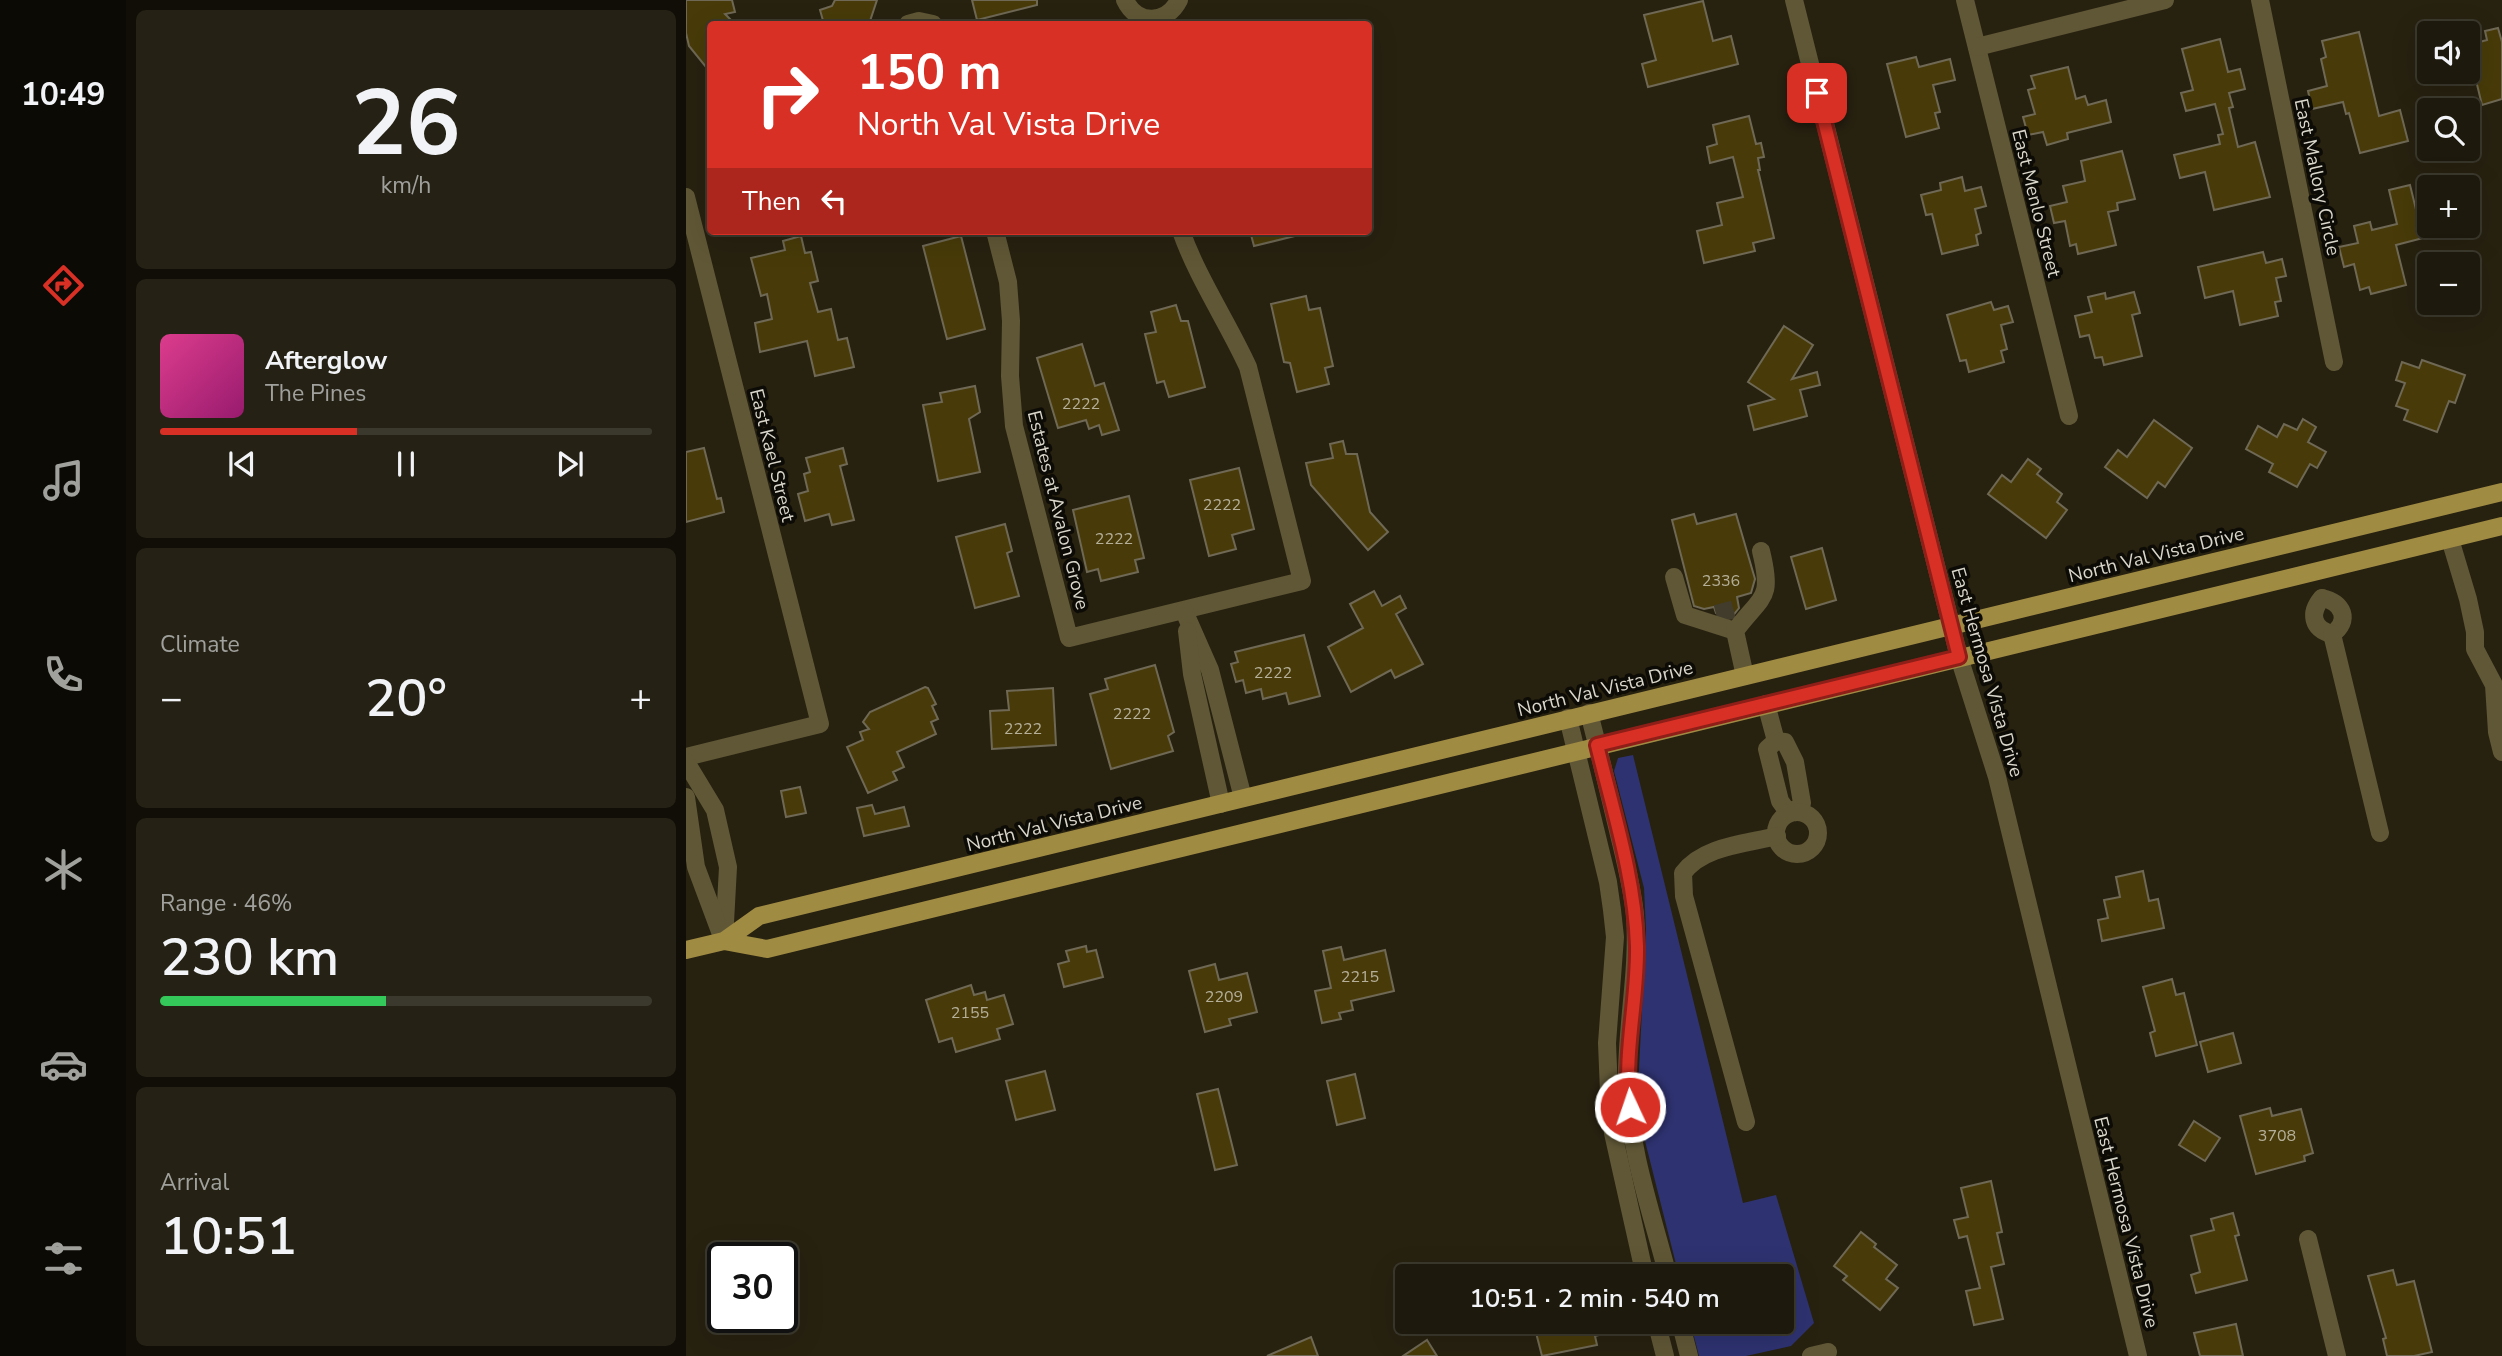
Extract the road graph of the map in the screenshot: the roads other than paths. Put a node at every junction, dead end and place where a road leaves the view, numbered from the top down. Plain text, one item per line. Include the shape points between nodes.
1 (1125, 0) edge
2 (1179, 0) edge
3 (1794, 0) edge
4 (1965, 0) edge
5 (2165, 0) edge
6 (2260, 0) edge
7 (1156, 21) edge
8 (1161, 21) edge
9 (1977, 47) junction
10 (686, 197) edge
11 (996, 235) edge
12 (1182, 235) edge
13 (2334, 362) dead end
14 (2068, 416) dead end
15 (2493, 494) edge
16 (2442, 506) junction
17 (2497, 527) edge
18 (2450, 539) junction
19 (1761, 551) dead end
20 (2315, 572) junction
21 (1674, 577) dead end
22 (1185, 611) junction
23 (1951, 626) junction
24 (1735, 631) junction
25 (1959, 657) junction
26 (1745, 676) junction
27 (1766, 704) junction
28 (1589, 713) junction
29 (1569, 718) junction
30 (1227, 735) junction
31 (1207, 741) junction
32 (1597, 745) junction
33 (1576, 750) junction
34 (2502, 752) edge
35 (686, 760) edge
36 (686, 797) edge
37 (1244, 798) junction
38 (1222, 804) junction
39 (1795, 812) junction
40 (2381, 833) dead end
41 (1777, 836) junction
42 (722, 841) junction
43 (692, 848) junction
44 (724, 941) junction
45 (686, 950) edge
46 (1746, 1122) dead end
47 (2308, 1239) dead end
48 (1642, 1264) edge
49 (1665, 1264) edge
50 (1659, 1334) edge
51 (1683, 1334) edge
52 (1664, 1356) edge
53 (1689, 1356) edge
54 (2138, 1356) edge
55 (2337, 1356) edge

1 - 7 street via 1134,13
2 - 8 street
3 - 23 street, East Hermosa Vista Drive
4 - 9 street, East Menlo Street
5 - 9 street
6 - 13 street, East Mallory Circle
9 - 14 street, East Menlo Street
10 - 35 street, East Kael Street via 820,724
11 - 22 street, Estates at Avalon Grove via 1009,295 1014,426 1069,638
12 - 22 street, Estates at Avalon Grove via 1192,264 1248,367 1302,581
15 - 16 main road, North Val Vista Drive
15 - 17 main road
16 - 18 main road
16 - 23 main road, North Val Vista Drive
17 - 18 main road, North Val Vista Drive
18 - 20 main road, North Val Vista Drive
18 - 34 street via 2468,599 2475,649 2494,685
19 - 24 street via 1768,578 1764,596 1744,610
20 - 25 main road, North Val Vista Drive
20 - 40 street via 2322,598 2333,600 2343,619 2332,634
21 - 24 street via 1685,615 1711,617
22 - 30 street via 1210,670
22 - 31 street via 1192,674
23 - 25 street, East Hermosa Vista Drive
23 - 26 main road, North Val Vista Drive
24 - 26 street
25 - 27 main road, North Val Vista Drive
25 - 54 street, East Hermosa Vista Drive via 1997,777
26 - 28 main road, North Val Vista Drive
27 - 32 main road, North Val Vista Drive
27 - 39 street via 1776,741 1767,749 1780,801
28 - 29 main road, North Val Vista Drive
28 - 32 street
29 - 33 street
29 - 37 main road, North Val Vista Drive
30 - 31 street
30 - 37 street
31 - 38 street
32 - 33 main road, North Val Vista Drive
32 - 49 street via 1634,911 1637,948 1627,1086 1632,1128
33 - 44 main road, North Val Vista Drive via 767,949
33 - 48 street via 1612,910 1609,1092 1613,1133
35 - 42 street via 716,810
36 - 43 street
37 - 38 main road, North Val Vista Drive
38 - 44 main road, North Val Vista Drive via 759,916
39 - 41 street via 1780,821
39 - 41 street via 1815,823 1815,844 1805,852 1792,853 1781,846
41 - 46 street via 1711,852 1692,861 1683,873 1684,896
42 - 43 street
42 - 44 street via 728,867
43 - 44 street
44 - 45 main road, North Val Vista Drive
47 - 55 street
50 - 52 street
51 - 53 street

